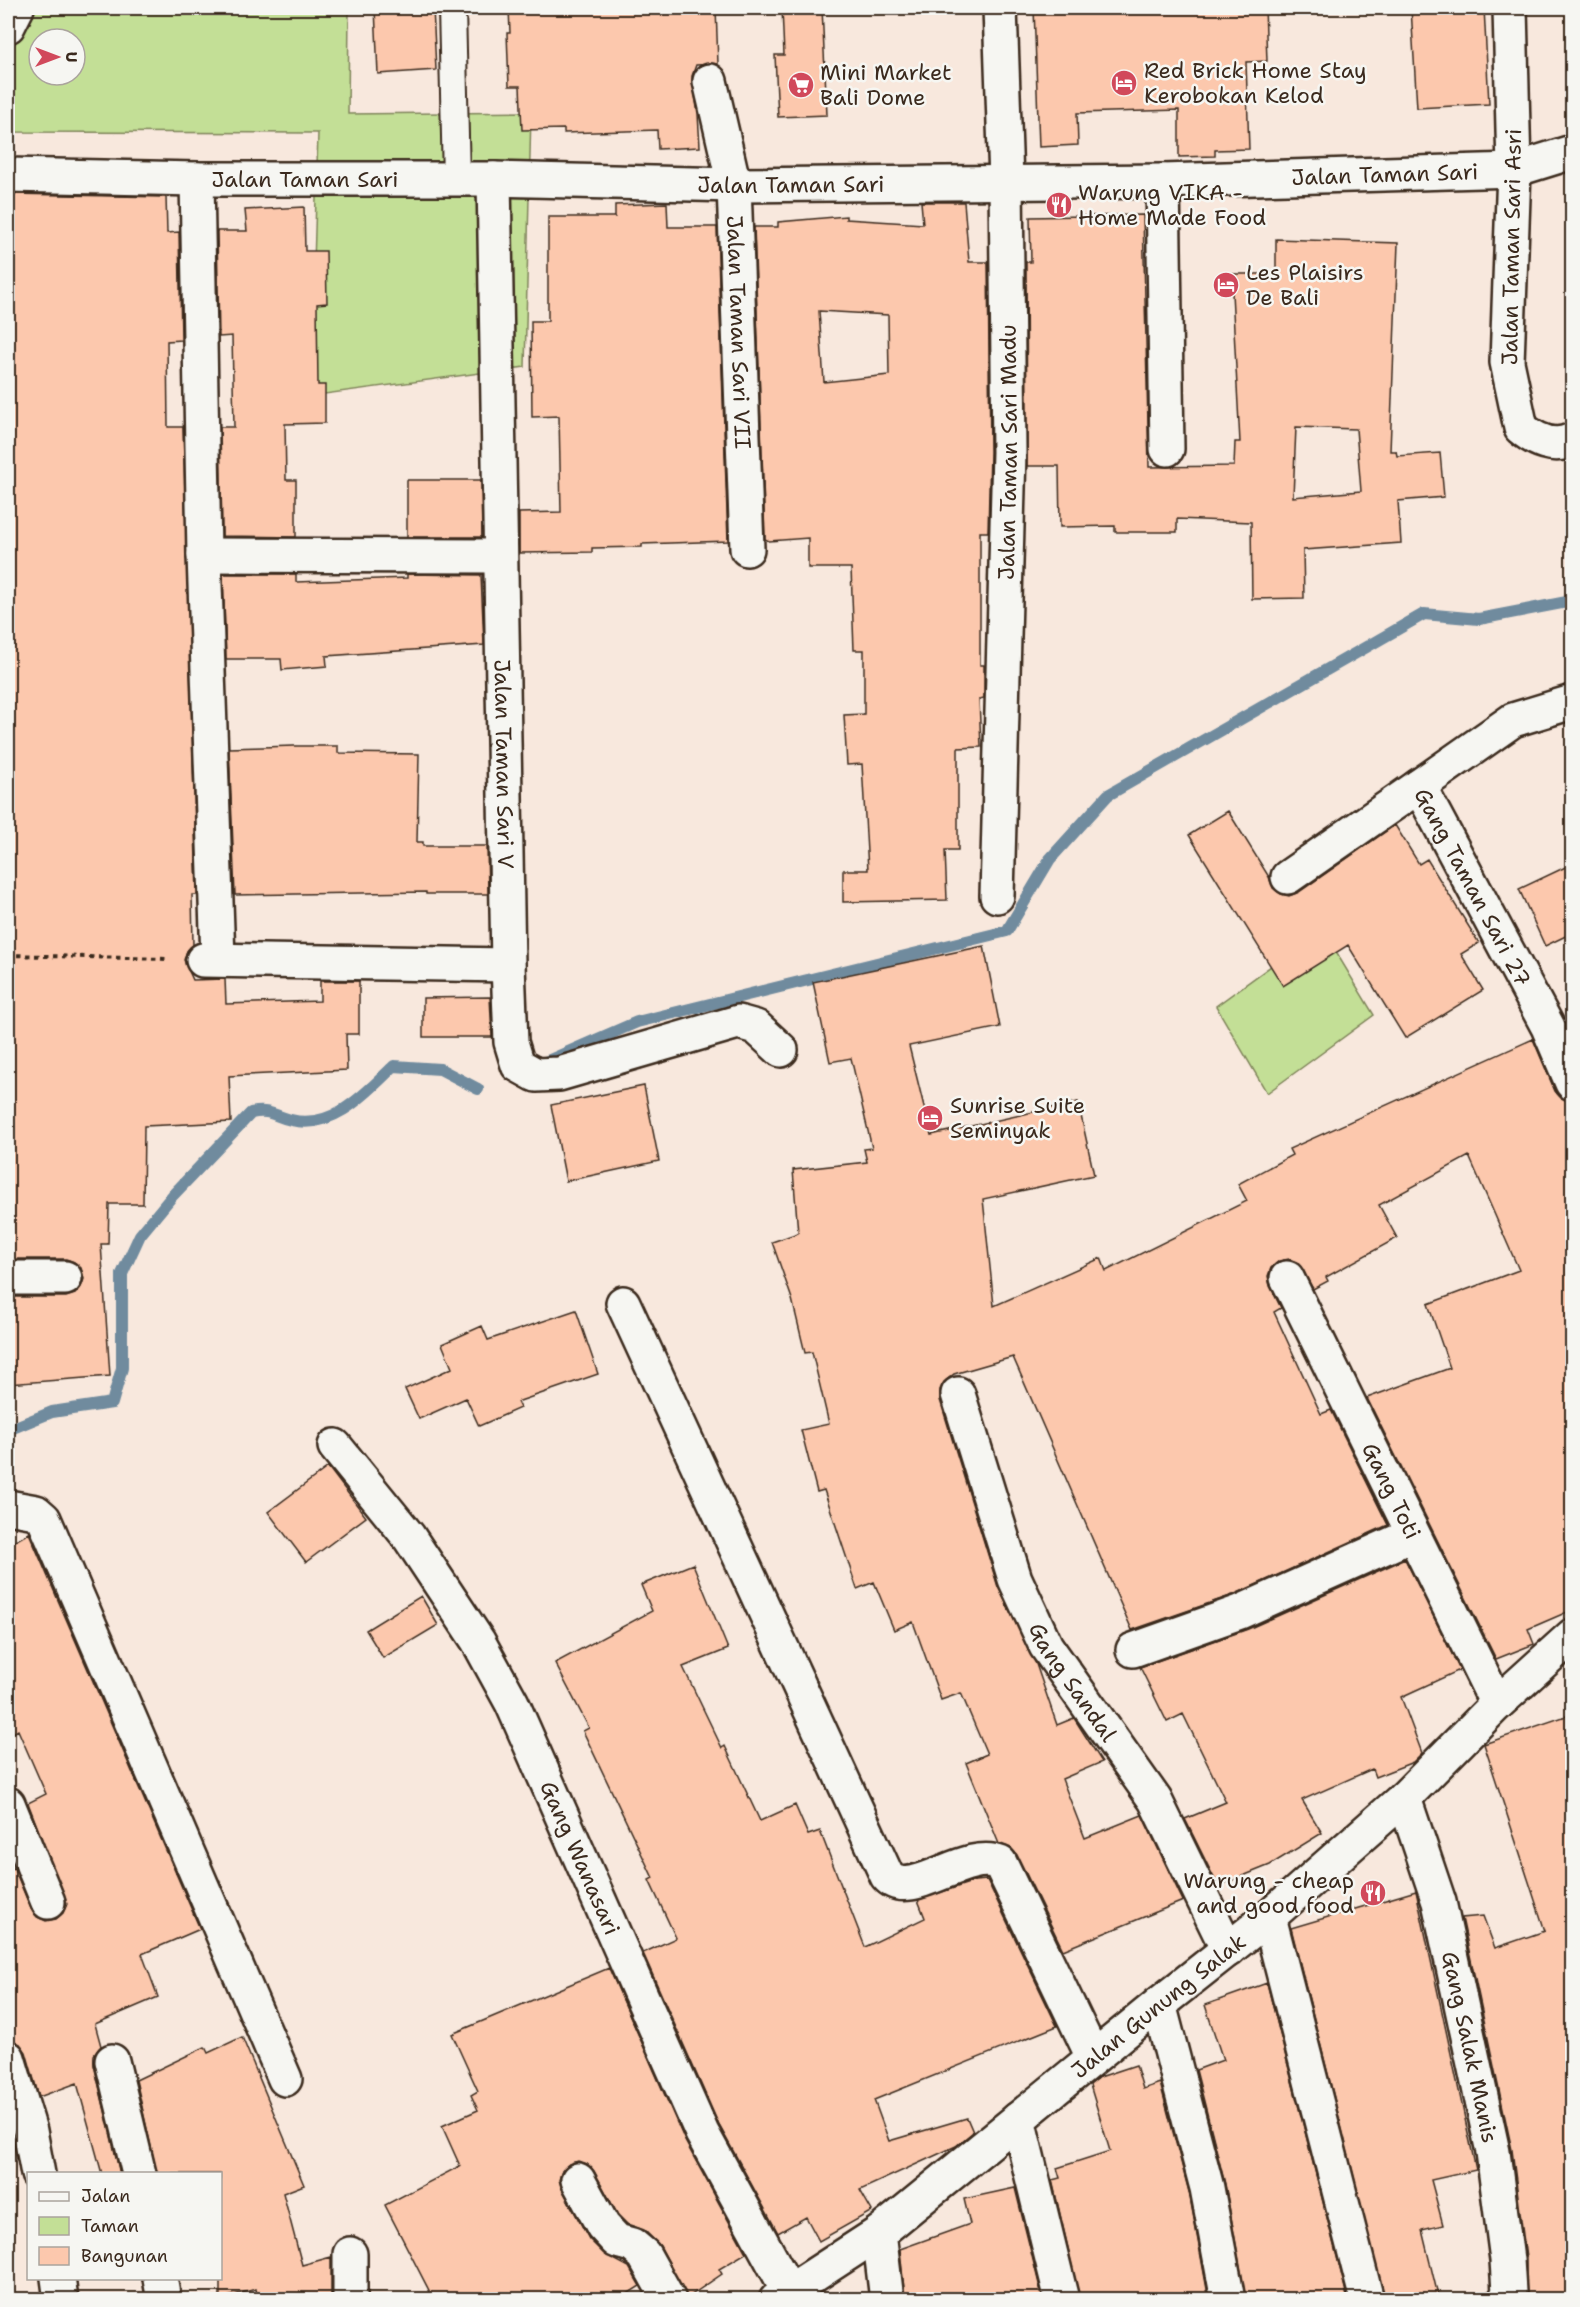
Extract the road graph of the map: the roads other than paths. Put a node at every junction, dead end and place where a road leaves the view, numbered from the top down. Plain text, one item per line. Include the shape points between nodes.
1 (17, 8) edge
2 (453, 8) edge
3 (1000, 8) edge
4 (1510, 8) edge
5 (8, 26) edge
6 (710, 81) dead end
7 (1572, 152) edge
8 (1514, 170) junction
9 (8, 175) edge
10 (197, 179) junction
11 (456, 179) junction
12 (494, 179) junction
13 (1006, 181) junction
14 (1163, 181) junction
15 (734, 185) junction
16 (1572, 440) edge
17 (1167, 449) dead end
18 (747, 549) dead end
19 (204, 555) junction
20 (500, 556) junction
21 (1572, 702) edge
22 (1419, 786) junction
23 (1288, 877) dead end
24 (998, 896) dead end
25 (508, 965) junction
26 (781, 1050) dead end
27 (1572, 1083) edge
28 (8, 1278) edge
29 (65, 1278) dead end
30 (1287, 1278) dead end
31 (623, 1304) dead end
32 (958, 1394) dead end
33 (335, 1446) dead end
34 (8, 1507) edge
35 (1412, 1535) junction
36 (1572, 1636) edge
37 (1133, 1650) dead end
38 (1497, 1704) junction
39 (1404, 1798) junction
40 (8, 1804) edge
41 (48, 1902) dead end
42 (1269, 1917) junction
43 (1228, 1950) junction
44 (1159, 2004) junction
45 (1093, 2057) junction
46 (8, 2058) edge
47 (112, 2061) dead end
48 (285, 2079) dead end
49 (1018, 2119) junction
50 (38, 2172) edge
51 (139, 2172) edge
52 (578, 2180) dead end
53 (879, 2234) junction
54 (350, 2254) dead end
55 (58, 2280) edge
56 (160, 2280) edge
57 (782, 2295) edge
58 (62, 2300) edge
59 (164, 2300) edge
60 (350, 2300) edge
61 (669, 2300) edge
62 (887, 2300) edge
63 (1062, 2300) edge
64 (1228, 2300) edge
65 (1367, 2300) edge
66 (1506, 2300) edge

1 - 5 street
2 - 11 lane
3 - 13 street, Jalan Taman Sari Madu
4 - 8 street, Jalan Taman Sari Asri
6 - 15 street, Jalan Taman Sari VII
7 - 8 street, Jalan Taman Sari
8 - 14 street, Jalan Taman Sari
8 - 16 street, Jalan Taman Sari Asri via 1507,362 1513,399 1521,428 1531,437 1550,443
9 - 10 street, Jalan Taman Sari
10 - 11 street, Jalan Taman Sari
10 - 19 street
11 - 12 street, Jalan Taman Sari
12 - 15 street, Jalan Taman Sari
12 - 20 street, Jalan Taman Sari V
13 - 14 street, Jalan Taman Sari
13 - 15 street, Jalan Taman Sari
13 - 24 street, Jalan Taman Sari Madu via 1009,452
14 - 17 street
15 - 18 street, Jalan Taman Sari VII
19 - 20 street
19 - 25 street via 210,959
20 - 25 street, Jalan Taman Sari V
21 - 22 street, Gang Taman Sari 27 via 1513,720
22 - 23 street
22 - 27 street, Gang Taman Sari 27 via 1548,1027
25 - 26 street, Jalan Taman Sari V via 511,1042 518,1065 536,1075 559,1074 738,1022 756,1027
28 - 29 street
30 - 35 street, Gang Toti
31 - 45 street via 887,1876 896,1883 909,1884 975,1859 1000,1863
32 - 43 street, Gang Sandal via 1015,1579 1046,1646 1155,1800
33 - 57 street, Gang Wanasari via 409,1537 478,1641 512,1703 702,2133
34 - 48 street via 36,1512 44,1519
35 - 37 street via 1240,1612
35 - 38 street, Gang Toti
36 - 38 street, Jalan Gunung Salak
38 - 39 street, Jalan Gunung Salak
39 - 42 street, Jalan Gunung Salak
39 - 66 street, Gang Salak Manis via 1439,1902 1493,2152 1507,2260
40 - 41 street
42 - 43 street, Jalan Gunung Salak
42 - 65 street
43 - 44 street, Jalan Gunung Salak
44 - 45 street, Jalan Gunung Salak
44 - 64 street via 1207,2188
45 - 49 street, Jalan Gunung Salak
46 - 50 street
47 - 51 street
49 - 53 street, Jalan Gunung Salak
49 - 63 street
52 - 61 street via 603,2226 617,2241 632,2245 644,2255
53 - 57 street, Jalan Gunung Salak
53 - 62 street
54 - 60 street
55 - 58 street
56 - 59 street

